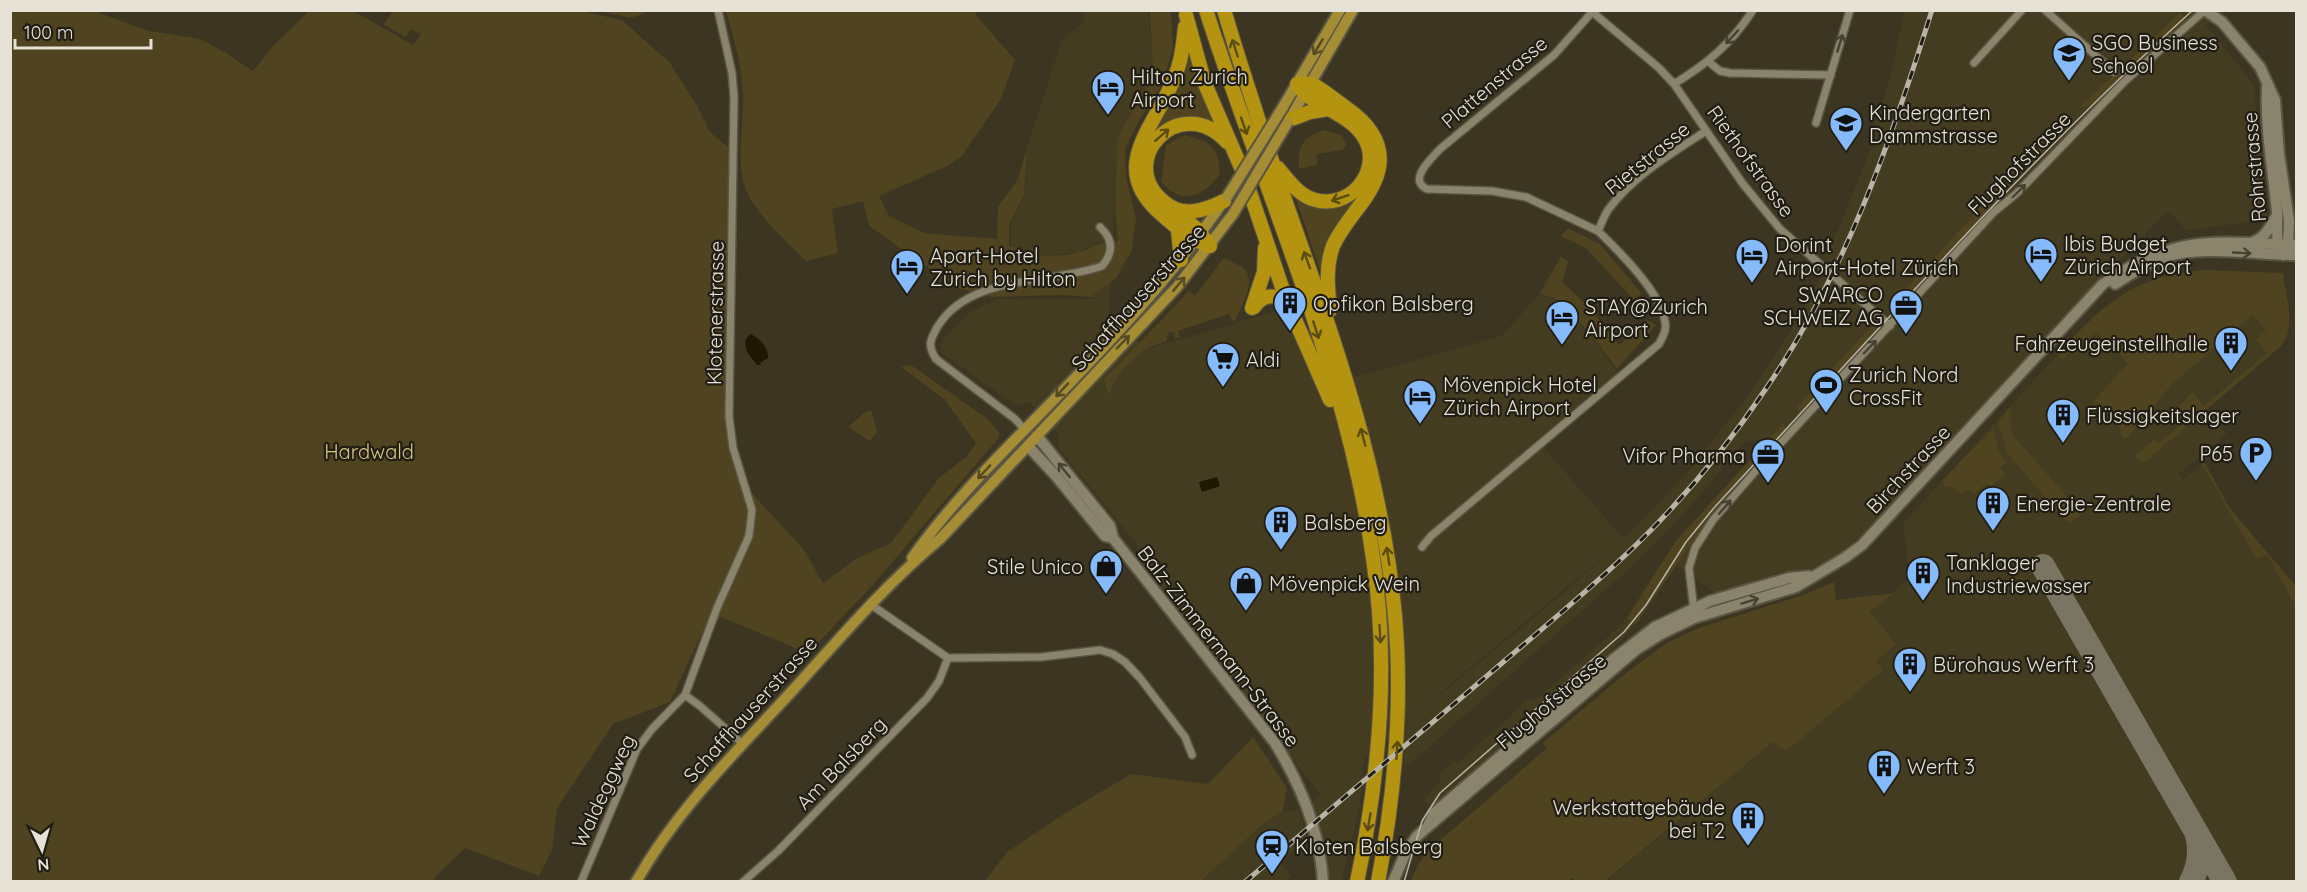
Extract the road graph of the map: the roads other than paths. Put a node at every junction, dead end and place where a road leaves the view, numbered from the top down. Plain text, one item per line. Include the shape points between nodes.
1 (718, 10) edge
2 (1206, 10) edge
3 (1224, 10) edge
4 (1340, 10) edge
5 (1353, 10) edge
6 (1753, 10) edge
7 (1850, 10) edge
8 (2022, 10) edge
9 (2045, 10) edge
10 (2205, 10) edge
11 (1592, 11) edge
12 (1186, 13) edge
13 (1709, 62) junction
14 (1974, 63) dead end
15 (2114, 72) dead end
16 (1831, 75) junction
17 (1674, 84) junction
18 (2267, 86) junction
19 (1304, 88) junction
20 (1328, 109) junction
21 (1286, 116) junction
22 (1816, 123) dead end
23 (1706, 131) junction
24 (1232, 149) junction
25 (1273, 164) junction
26 (1225, 199) junction
27 (1172, 209) junction
28 (2277, 214) junction
29 (2289, 221) junction
30 (1100, 227) dead end
31 (1179, 230) junction
32 (1264, 231) junction
33 (1598, 231) junction
34 (2296, 231) edge
35 (1199, 237) junction
36 (2253, 242) junction
37 (2288, 245) edge
38 (1210, 246) junction
39 (2283, 255) junction
40 (2296, 255) edge
41 (1181, 260) junction
42 (2094, 296) junction
43 (1286, 299) junction
44 (1890, 326) junction
45 (1333, 335) junction
46 (1024, 429) junction
47 (1037, 436) junction
48 (1028, 446) junction
49 (1353, 452) junction
50 (1113, 538) junction
51 (1422, 547) dead end
52 (902, 571) junction
53 (870, 604) junction
54 (1694, 613) junction
55 (948, 658) junction
56 (685, 695) junction
57 (743, 744) junction
58 (1192, 755) dead end
59 (581, 882) edge
60 (636, 882) edge
61 (743, 882) edge
62 (1323, 882) edge
63 (1357, 882) edge
64 (1378, 882) edge
65 (1393, 882) edge

1 - 56 street, Klotenerstrasse via 734,97 730,430 752,518 749,536
2 -> 49 highway via 1310,313
25 -> 3 highway
4 -> 19 main road, Schaffhauserstrasse
5 - 19 main road, Schaffhauserstrasse
6 -> 13 street
16 -> 7 street
8 - 14 street
9 - 15 street
10 - 18 main road, Rohrstrasse via 2222,22 2260,67
44 -> 10 street, Flughofstrasse via 1994,212 2076,134 2102,103
11 - 17 street, Riethofstrasse
11 - 33 street, Plattenstrasse via 1554,55 1440,149 1424,166 1420,179 1427,189 1492,191 1526,197
12 - 24 highway via 1205,84
12 - 31 highway via 1178,68 1143,136 1136,168 1148,202
13 - 16 street via 1720,71
13 - 17 street
16 - 22 street
17 - 23 street, Riethofstrasse
18 - 28 main road, Rohrstrasse
18 - 29 main road, Rohrstrasse via 2276,100 2278,154
19 - 20 highway
19 - 21 main road, Schaffhauserstrasse
19 - 45 highway via 1366,124 1380,155 1373,186 1338,236 1330,255 1328,284
20 - 21 highway
20 -> 25 highway via 1355,127 1367,145 1370,161 1361,184 1340,199 1315,200 1302,194
21 - 26 main road, Schaffhauserstrasse, bridge
21 - 38 main road, Schaffhauserstrasse, bridge via 1233,214
23 - 33 street, Rietstrasse via 1627,190 1607,211
23 - 44 street, Riethofstrasse via 1780,229
27 -> 24 highway via 1154,193 1147,177 1148,155 1158,138 1174,127 1193,124 1212,130
24 - 32 highway
45 -> 25 highway
26 - 27 highway via 1194,212
26 - 35 main road, Schaffhauserstrasse
27 - 35 highway
28 - 36 main road via 2266,234
28 - 37 main road, Rohrstrasse
29 - 34 main road
29 - 37 main road, Rohrstrasse
30 - 46 street via 1108,234 1112,247 1102,266 990,289 956,307 930,340 936,359
31 - 35 highway
31 - 41 highway
32 - 43 highway
32 - 43 highway via 1264,272 1252,308 1265,297
33 - 51 street via 1623,254 1663,313 1665,332 1659,344
35 - 38 highway
35 - 41 main road, Schaffhauserstrasse
36 - 37 main road, Birchstrasse
36 - 42 main road, Birchstrasse via 2196,243 2151,255 2118,273
37 - 39 main road
47 -> 38 main road, Schaffhauserstrasse via 1177,287
39 - 40 main road, Birchstrasse
42 -> 39 main road, Birchstrasse via 2163,258 2183,253
41 -> 46 main road, Schaffhauserstrasse
42 - 54 main road, Birchstrasse via 1862,545 1813,575 1789,578
43 - 49 highway
54 -> 44 street, Flughofstrasse via 1689,568 1700,539 1767,458
64 -> 45 highway via 1396,761 1399,692 1395,616 1377,494
46 - 47 main road
46 - 48 main road
46 -> 52 main road, Schaffhauserstrasse via 939,520
47 - 48 main road, Schaffhauserstrasse
50 -> 47 main road, Balz-Zimmermann-Strasse via 1110,526
48 - 50 main road, Balz-Zimmermann-Strasse via 1105,536
48 - 52 main road, Schaffhauserstrasse via 940,539
49 -> 63 highway via 1373,561 1381,661 1375,785
50 - 62 main road, Balz-Zimmermann-Strasse via 1280,751 1308,808
52 - 53 main road, Schaffhauserstrasse
53 - 55 street
53 - 57 main road, Schaffhauserstrasse
54 - 65 main road, Flughofstrasse via 1628,656 1417,836
55 - 58 street via 1041,657 1100,650 1113,654 1140,678 1185,736
55 - 61 street, Am Balsberg via 927,698
56 - 57 street
56 - 59 street, Waldeggweg via 637,749
57 - 60 main road, Schaffhauserstrasse via 670,828

